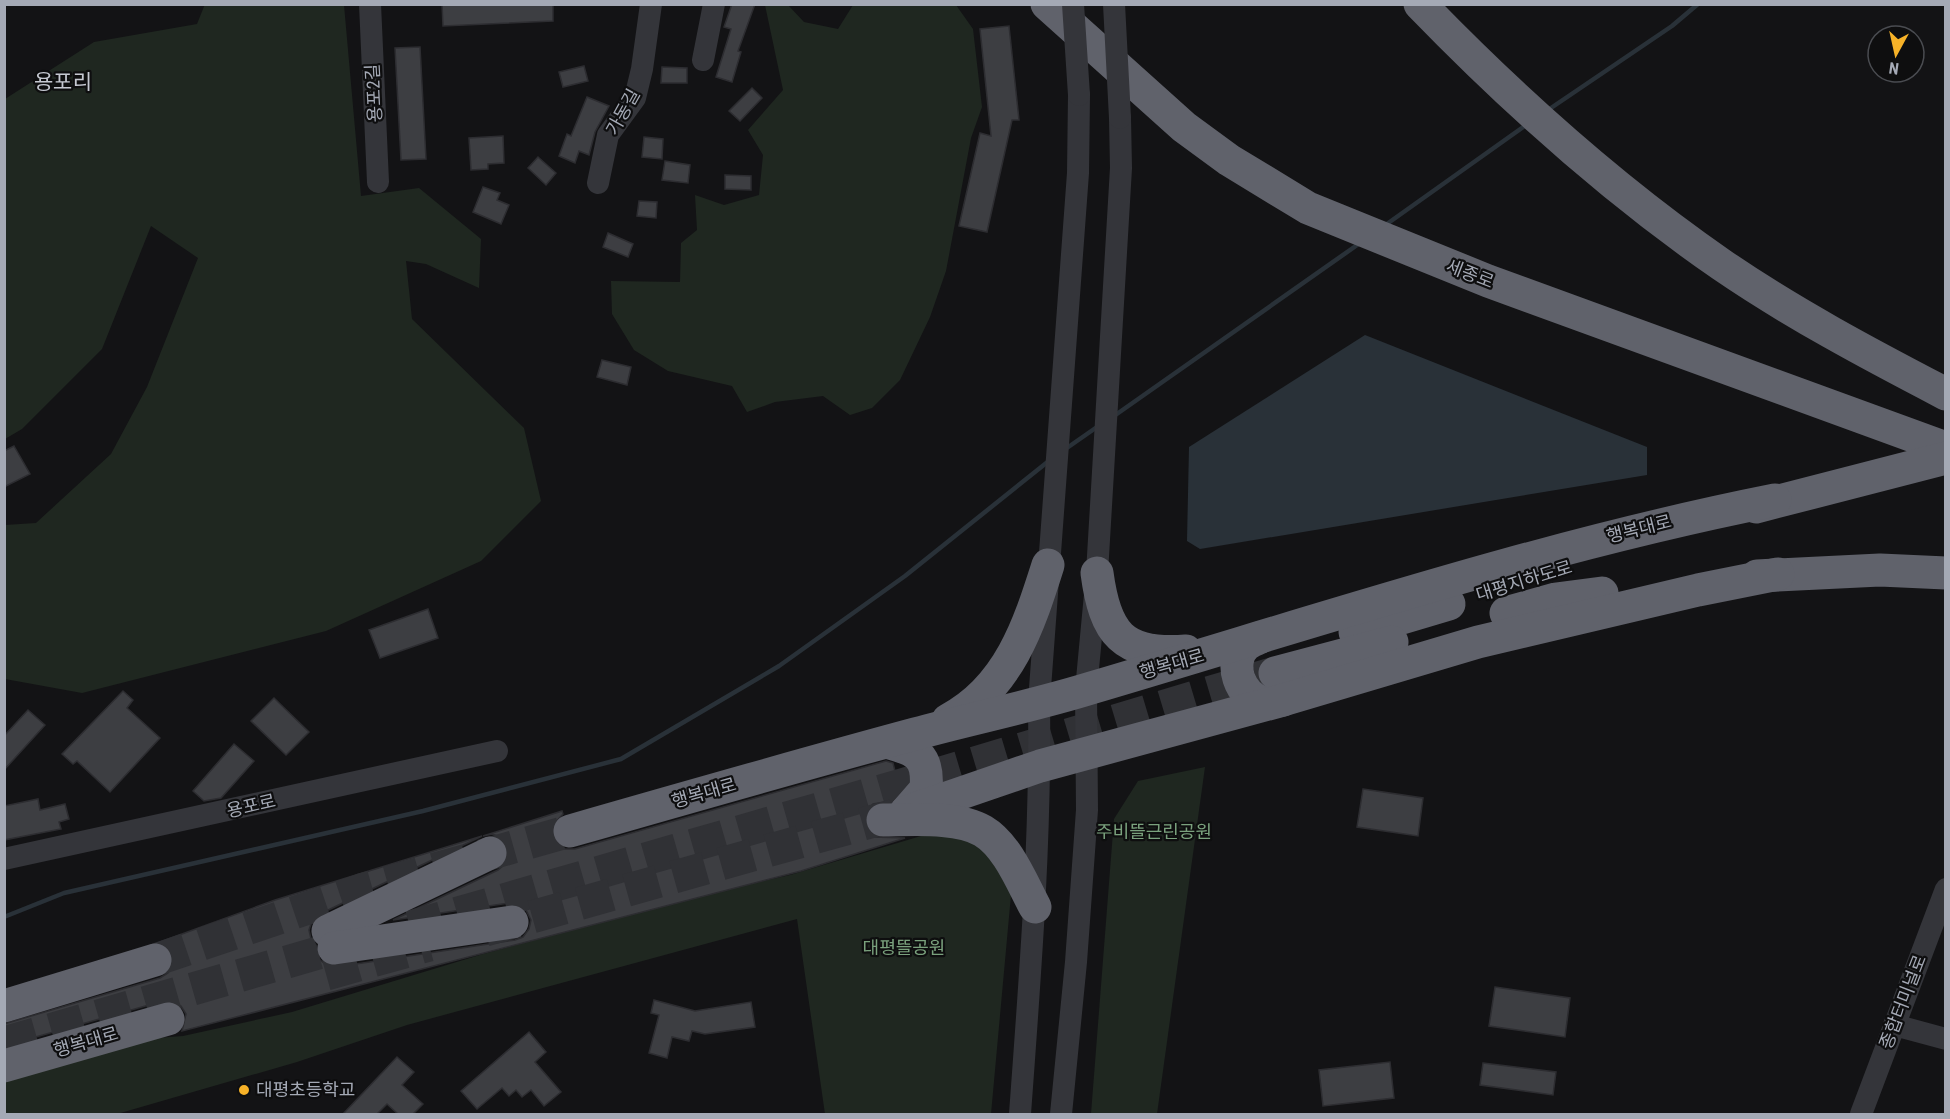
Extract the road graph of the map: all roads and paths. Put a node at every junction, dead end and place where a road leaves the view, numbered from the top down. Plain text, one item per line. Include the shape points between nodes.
1 (370, 4) edge
2 (651, 4) edge
3 (714, 4) edge
4 (1047, 4) edge
5 (1073, 4) edge
6 (1114, 4) edge
7 (1420, 4) edge
8 (1426, 4) edge
9 (1448, 33) junction
10 (703, 60) dead end
11 (378, 182) dead end
12 (598, 183) dead end
13 (1946, 394) edge
14 (1946, 448) edge
15 (1946, 458) edge
16 (1048, 564) junction
17 (1880, 570) junction
18 (1097, 573) junction
19 (1946, 573) edge
20 (1946, 586) edge
21 (1264, 663) junction
22 (1086, 690) junction
23 (1039, 702) junction
24 (926, 731) junction
25 (887, 742) junction
26 (497, 751) dead end
27 (1088, 753) junction
28 (1040, 766) junction
29 (894, 816) junction
30 (570, 831) tunnel mouth
31 (490, 853) dead end
32 (4, 859) edge
33 (1946, 890) edge
34 (1035, 907) junction
35 (512, 922) tunnel mouth
36 (154, 960) tunnel mouth
37 (6, 1004) edge
38 (168, 1019) dead end
39 (1894, 1025) junction
40 (1946, 1039) edge
41 (4, 1066) edge
42 (1063, 1112) edge
43 (1020, 1114) edge
44 (1861, 1114) edge

1 - 11 street, 용포2길
2 - 12 street, 가동길 via 635,98 608,135
3 - 10 street
4 - 14 highway, 세종로 via 1184,127 1229,160 1308,208 1422,255
5 - 16 street, bridge via 1079,95 1078,173
6 - 18 street, bridge via 1121,168
7 - 9 highway
8 - 9 highway
9 - 13 highway via 1488,75 1636,203 1722,265 1810,320
15 - 21 highway, 대평지하도로 via 1775,500
16 - 23 street
16 - 24 highway via 1031,618 1008,667 957,715
17 - 19 highway
17 - 20 highway
17 - 21 highway, 행복대로 via 1778,574 1478,642
18 - 21 highway via 1101,604 1120,638 1142,648
18 - 22 street
21 - 22 highway, 행복대로
21 - 27 highway, 행복대로
22 - 23 highway, 행복대로
22 - 27 street
23 - 24 highway, 행복대로
23 - 28 street
24 - 25 highway, 행복대로
25 - 29 highway via 913,750 925,765 926,789
25 - 30 highway, 행복대로
26 - 32 street, 용포로
27 - 28 highway, 행복대로
27 - 42 street
28 - 29 highway, 행복대로
28 - 34 street
29 - 34 highway via 972,826 985,832 1013,865
31 - 35 highway via 331,940
33 - 39 street, 종합터미널로
34 - 43 street
36 - 37 highway
38 - 41 highway, 행복대로
39 - 40 street
39 - 44 street, 종합터미널로

